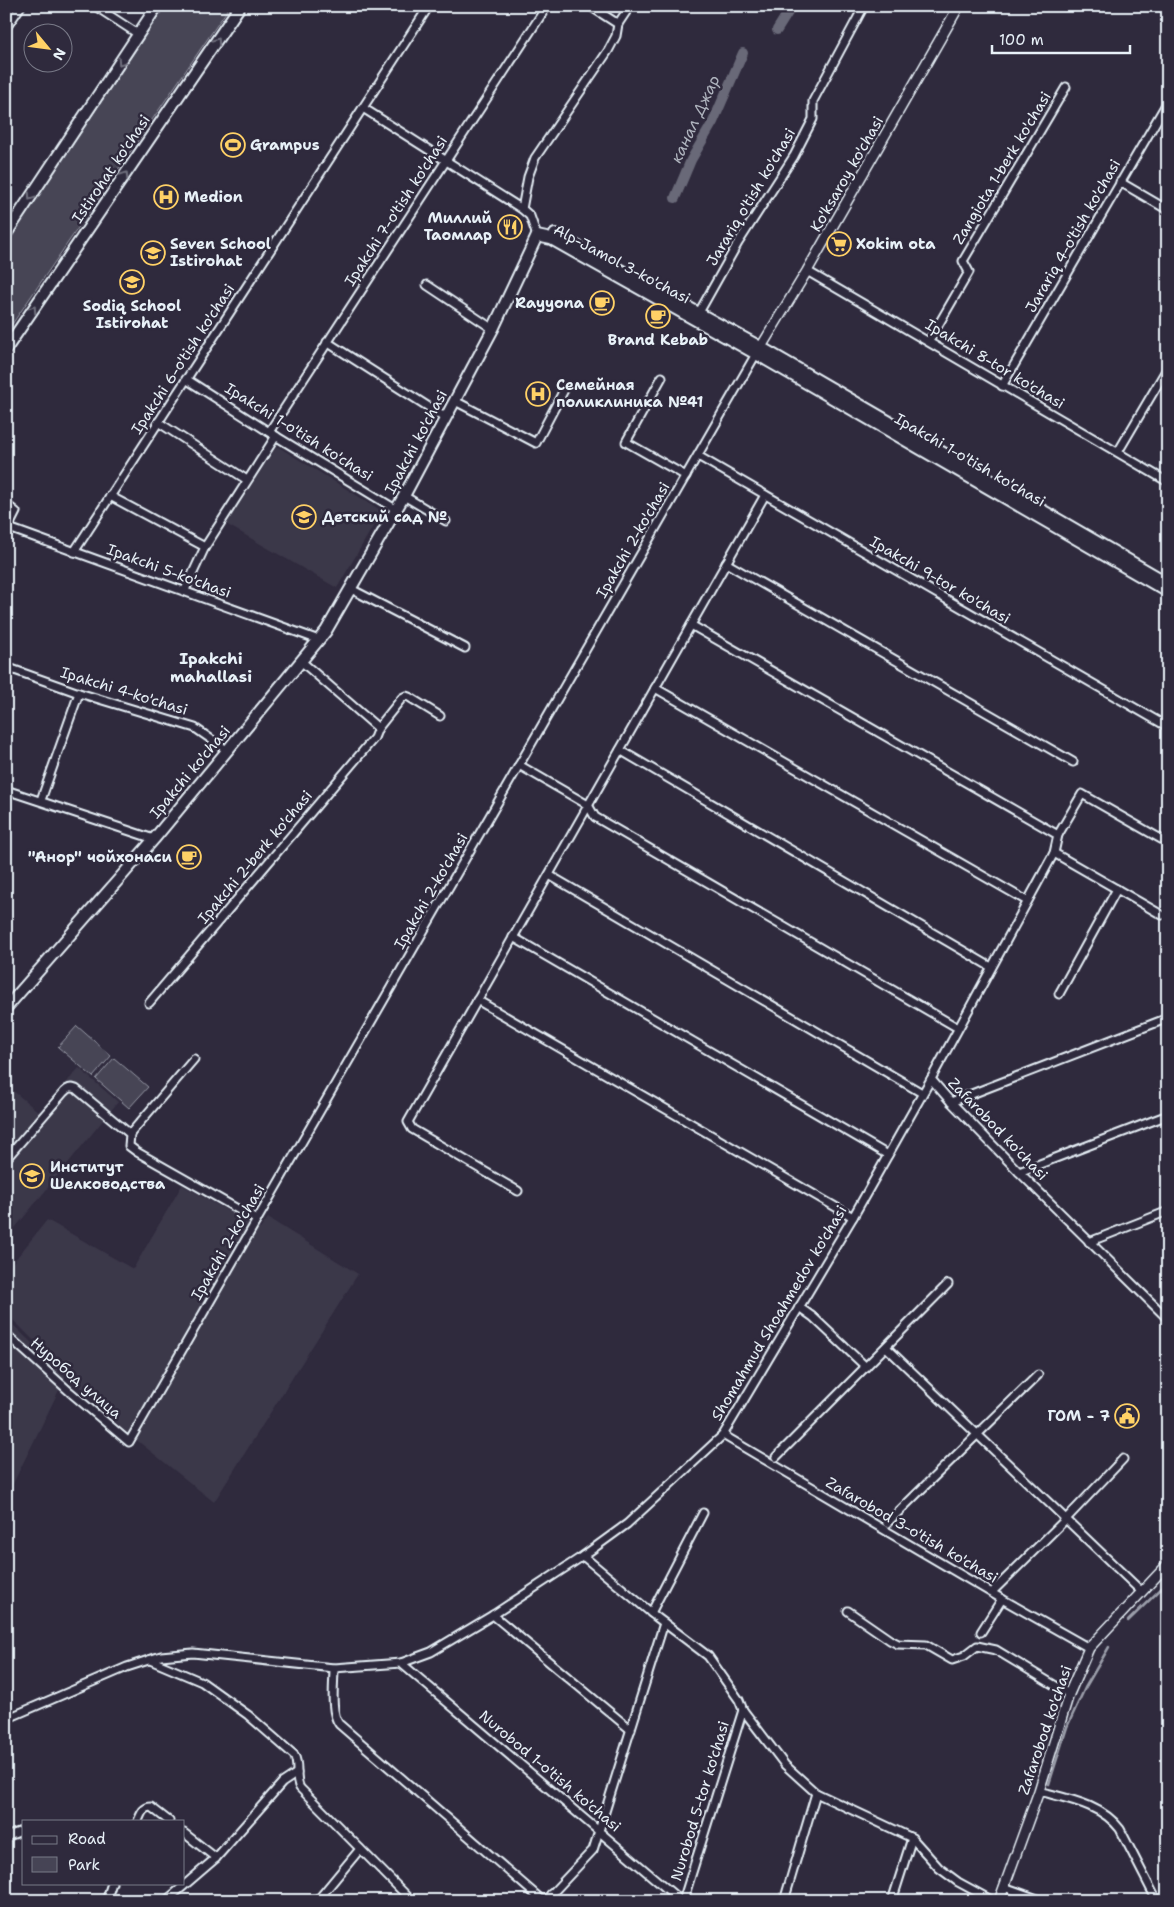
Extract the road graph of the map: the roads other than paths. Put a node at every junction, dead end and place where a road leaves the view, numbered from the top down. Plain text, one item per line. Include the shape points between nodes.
1 (22, 6) edge
2 (95, 6) edge
3 (157, 6) edge
4 (240, 6) edge
5 (429, 6) edge
6 (547, 6) edge
7 (590, 6) edge
8 (630, 6) edge
9 (864, 6) edge
10 (959, 6) edge
11 (618, 24) junction
12 (6, 28) edge
13 (138, 34) junction
14 (1066, 87) dead end
15 (1167, 105) edge
16 (363, 108) junction
17 (446, 160) junction
18 (1120, 182) junction
19 (522, 209) junction
20 (1168, 210) edge
21 (6, 234) edge
22 (538, 236) junction
23 (807, 272) junction
24 (427, 285) dead end
25 (697, 317) junction
26 (493, 329) junction
27 (929, 341) junction
28 (327, 342) junction
29 (6, 349) edge
30 (758, 351) junction
31 (1168, 367) edge
32 (662, 377) dead end
33 (186, 379) junction
34 (1002, 386) junction
35 (566, 388) dead end
36 (455, 401) junction
37 (446, 418) junction
38 (158, 422) junction
39 (272, 434) junction
40 (1118, 452) junction
41 (698, 456) junction
42 (686, 476) junction
43 (247, 480) junction
44 (1168, 482) edge
45 (765, 495) junction
46 (110, 496) junction
47 (404, 496) junction
48 (6, 504) edge
49 (397, 510) junction
50 (446, 521) dead end
51 (8, 530) edge
52 (205, 548) junction
53 (74, 552) junction
54 (726, 563) junction
55 (1168, 583) edge
56 (351, 589) junction
57 (185, 590) junction
58 (1168, 592) edge
59 (691, 625) junction
60 (319, 640) junction
61 (466, 648) dead end
62 (302, 662) junction
63 (6, 667) edge
64 (655, 688) junction
65 (79, 693) junction
66 (440, 716) dead end
67 (1168, 727) edge
68 (378, 728) junction
69 (620, 750) junction
70 (228, 751) junction
71 (1073, 762) dead end
72 (519, 765) junction
73 (6, 790) edge
74 (41, 800) junction
75 (588, 805) junction
76 (1058, 835) junction
77 (154, 839) junction
78 (1168, 843) edge
79 (1054, 852) junction
80 (548, 875) junction
81 (1117, 889) junction
82 (1027, 901) junction
83 (1162, 915) dead end
84 (513, 937) junction
85 (991, 967) junction
86 (1059, 994) dead end
87 (477, 1000) junction
88 (149, 1003) dead end
89 (6, 1008) edge
90 (1168, 1018) edge
91 (958, 1028) junction
92 (194, 1059) dead end
93 (931, 1079) junction
94 (922, 1094) junction
95 (951, 1102) junction
96 (1168, 1115) edge
97 (130, 1134) junction
98 (888, 1155) junction
99 (6, 1158) edge
100 (1019, 1172) junction
101 (518, 1191) dead end
102 (1168, 1211) edge
103 (852, 1218) junction
104 (256, 1220) junction
105 (1089, 1242) junction
106 (948, 1284) dead end
107 (799, 1308) junction
108 (1166, 1316) edge
109 (6, 1334) edge
110 (886, 1347) junction
111 (866, 1367) junction
112 (1038, 1375) dead end
113 (722, 1435) junction
114 (977, 1435) junction
115 (129, 1442) joint
116 (776, 1457) dead end
117 (1123, 1459) dead end
118 (703, 1514) dead end
119 (1066, 1520) junction
120 (887, 1523) dead end
121 (583, 1556) junction
122 (1167, 1565) edge
123 (995, 1589) dead end
124 (1142, 1592) junction
125 (1002, 1599) junction
126 (848, 1611) dead end
127 (651, 1613) junction
128 (493, 1615) junction
129 (664, 1623) junction
130 (981, 1632) dead end
131 (1089, 1648) junction
132 (150, 1660) junction
133 (401, 1663) junction
134 (334, 1668) junction
135 (1069, 1694) junction
136 (743, 1710) junction
137 (6, 1719) edge
138 (631, 1730) junction
139 (297, 1773) junction
140 (1039, 1791) junction
141 (816, 1793) junction
142 (138, 1820) edge
143 (168, 1820) edge
144 (22, 1831) edge
145 (599, 1831) junction
146 (185, 1834) edge
147 (6, 1837) edge
148 (912, 1838) junction
149 (360, 1849) junction
150 (216, 1858) junction
151 (112, 1884) edge
152 (1004, 1887) junction
153 (552, 1894) junction
154 (106, 1901) edge
155 (166, 1901) edge
156 (317, 1901) edge
157 (412, 1901) edge
158 (544, 1901) edge
159 (558, 1901) edge
160 (682, 1901) edge
161 (784, 1901) edge
162 (892, 1901) edge
163 (993, 1901) edge
164 (999, 1901) edge
165 (1043, 1901) edge
166 (1157, 1901) edge

1 - 12 street
2 - 13 street
3 - 13 main road
29 -> 4 main road, Istirohat ko'chasi
5 - 16 street, Ipakchi 6-o'tish ko'chasi
6 - 17 street, Ipakchi 7-o'tish ko'chasi
7 - 11 street
8 - 11 street
9 - 25 street, Jarariq o'tish ko'chasi via 813,101 812,119 794,156 738,243
10 - 23 street, Ko'ksaroy ko'chasi
11 - 19 street via 616,36 604,59 531,167
13 -> 21 main road
14 - 27 street, Zangiota 1-berk ko'chasi via 963,261 969,272
15 - 18 street, Jarariq 4-o'tish ko'chasi
16 - 17 street
16 - 33 street, Ipakchi 6-o'tish ko'chasi
17 - 19 street
17 - 28 street, Ipakchi 7-o'tish ko'chasi
18 - 20 street
18 - 34 street, Jarariq 4-o'tish ko'chasi
19 - 22 street via 530,216
22 - 25 main road, Alp-Jamol 3-ko'chasi via 552,239
22 - 26 main road, Ipakchi ko'chasi
23 - 27 street, Ipakchi 8-tor ko'chasi
23 - 30 street, Ko'ksaroy ko'chasi
24 - 26 street
25 - 30 main road, Alp-Jamol 3-ko'chasi
26 - 36 main road, Ipakchi ko'chasi
27 - 34 street, Ipakchi 8-tor ko'chasi
28 - 37 street
28 - 39 street, Ipakchi 7-o'tish ko'chasi
30 - 41 street, Ipakchi 2-ko'chasi
30 - 55 main road, Ipakchi 1-o'tish ko'chasi
30 - 58 main road, Ipakchi 1-o'tish ko'chasi
31 - 40 street
32 - 42 street via 626,442
33 - 38 street, Ipakchi 6-o'tish ko'chasi
33 - 39 street, Ipakchi 1-o'tish ko'chasi
34 - 40 street, Ipakchi 8-tor ko'chasi
35 - 36 street via 536,443
36 - 37 main road, Ipakchi ko'chasi
37 - 47 main road, Ipakchi ko'chasi
38 - 43 street
38 - 46 street, Ipakchi 6-o'tish ko'chasi
39 - 43 street, Ipakchi 7-o'tish ko'chasi
39 - 49 street, Ipakchi 1-o'tish ko'chasi
40 - 44 street, Ipakchi 8-tor ko'chasi
41 - 42 street, Ipakchi 2-ko'chasi
41 - 45 street, Ipakchi 9-tor ko'chasi
42 - 72 street, Ipakchi 2-ko'chasi
43 - 52 street, Ipakchi 7-o'tish ko'chasi
45 - 54 street
45 - 67 street, Ipakchi 9-tor ko'chasi
46 - 52 street
46 - 53 street, Ipakchi 6-o'tish ko'chasi
47 - 49 main road, Ipakchi ko'chasi
47 - 50 street
48 - 51 street, Ipakchi 5-ko'chasi via 16,511
49 - 56 main road, Ipakchi ko'chasi
51 - 53 street, Ipakchi 5-ko'chasi
52 - 57 street, Ipakchi 7-o'tish ko'chasi
53 - 57 street, Ipakchi 5-ko'chasi
54 - 59 street
54 - 71 street
56 - 60 main road, Ipakchi ko'chasi
56 - 61 street
57 - 60 street, Ipakchi 5-ko'chasi
59 - 64 street
59 - 76 street
60 - 62 main road, Ipakchi ko'chasi
62 - 68 street
62 - 70 main road, Ipakchi ko'chasi
63 - 65 street, Ipakchi 4-ko'chasi
64 - 69 street
64 - 82 street
65 - 70 street, Ipakchi 4-ko'chasi via 196,728
65 - 74 street
66 - 68 street, Ipakchi 2-berk ko'chasi via 406,696
68 - 88 street, Ipakchi 2-berk ko'chasi via 374,738
69 - 75 street
69 - 85 street
70 - 77 main road, Ipakchi ko'chasi
72 - 75 street
72 - 104 street, Ipakchi 2-ko'chasi
73 - 74 street, Ipakchi ko'chasi
74 - 77 street, Ipakchi ko'chasi
75 - 80 street
75 - 91 street via 595,817
76 - 78 street, Zafarobod ko'chasi via 1082,794
76 - 79 street, Zafarobod ko'chasi
77 - 89 main road, Ipakchi ko'chasi
79 - 81 street
79 - 82 street, Zafarobod ko'chasi
80 - 84 street
80 - 94 street
81 - 83 street
81 - 86 street
82 - 85 street, Zafarobod ko'chasi
84 - 87 street
84 - 98 street
85 - 91 street, Zafarobod ko'chasi
87 - 101 street via 410,1117 409,1126
87 - 103 street
90 - 95 street
91 - 93 street, Zafarobod ko'chasi
92 - 97 street
93 - 94 street, Shomahmud Shoahmedov ko'chasi
93 - 95 street, Zafarobod ko'chasi
94 - 98 street, Shomahmud Shoahmedov ko'chasi
95 - 100 street, Zafarobod ko'chasi
96 - 100 street
97 - 99 street via 76,1089 68,1088
97 - 104 street via 129,1146 137,1152
98 - 103 street, Shomahmud Shoahmedov ko'chasi
100 - 105 street, Zafarobod ko'chasi
102 - 105 street
103 - 107 street, Shomahmud Shoahmedov ko'chasi
104 - 115 street, Ipakchi 2-ko'chasi
105 - 108 street, Zafarobod ko'chasi
106 - 110 street
107 - 111 street
107 - 113 street, Shomahmud Shoahmedov ko'chasi
109 - 115 street, Нуробод улица
110 - 111 street
110 - 114 street
111 - 116 street
112 - 114 street
113 - 121 street, Shomahmud Shoahmedov ko'chasi via 627,1524
113 - 125 street, Zafarobod 3-o'tish ko'chasi
114 - 119 street
114 - 120 street
117 - 119 street
118 - 127 street
119 - 123 street
119 - 124 street
121 - 127 street
121 - 128 street, Shomahmud Shoahmedov ko'chasi
122 - 124 street, Zafarobod ko'chasi
124 - 131 street, Zafarobod ko'chasi
125 - 130 street
125 - 131 street, Zafarobod 3-o'tish ko'chasi
126 - 135 street via 898,1644 926,1646 952,1660 977,1646 996,1650
127 - 129 street
128 - 133 street, Shomahmud Shoahmedov ko'chasi via 432,1652
128 - 138 street
129 - 136 street via 708,1656
129 - 138 street
131 - 135 street, Zafarobod ko'chasi
132 - 134 street, Shomahmud Shoahmedov ko'chasi via 193,1653
132 - 137 street, Shomahmud Shoahmedov ko'chasi
132 - 139 street via 202,1682 248,1715 294,1755
133 - 134 street, Shomahmud Shoahmedov ko'chasi
133 - 145 street, Nurobod 1-o'tish ko'chasi
134 - 158 street via 334,1712 339,1724
135 - 140 street, Zafarobod ko'chasi
136 - 141 street via 784,1765
136 - 160 street, Nurobod 5-tor ko'chasi
138 - 145 street
139 - 149 street via 300,1788
139 - 150 street via 282,1783
140 - 152 street, Zafarobod ko'chasi
140 - 166 street via 1101,1810 1112,1818
141 - 148 street
141 - 161 street
142 - 143 street via 143,1810 151,1807
144 - 147 street
145 - 153 street via 590,1855
145 - 160 street, Nurobod 1-o'tish ko'chasi
146 - 150 street
148 - 162 street
148 - 163 street via 945,1872
149 - 156 street
149 - 157 street
150 - 155 street
151 - 154 street
152 - 164 street, Zafarobod ko'chasi
152 - 165 street
153 - 158 street
153 - 159 street

